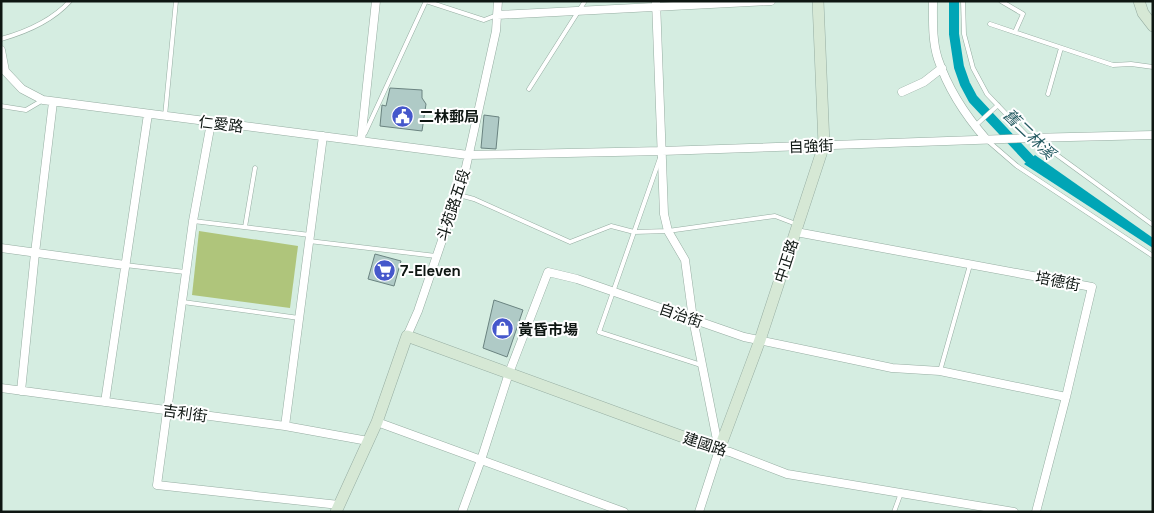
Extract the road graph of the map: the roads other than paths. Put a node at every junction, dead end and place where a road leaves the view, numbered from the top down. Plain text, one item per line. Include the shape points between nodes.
1 (70, 1) edge
2 (176, 1) edge
3 (376, 1) edge
4 (498, 1) edge
5 (585, 1) edge
6 (771, 1) edge
7 (818, 1) edge
8 (934, 1) edge
9 (963, 1) edge
10 (1001, 1) edge
11 (1139, 1) edge
12 (656, 4) edge
13 (579, 11) junction
14 (497, 15) junction
15 (990, 24) dead end
16 (1153, 26) edge
17 (1015, 32) junction
18 (1, 40) edge
19 (1061, 48) junction
20 (1, 50) edge
21 (1153, 67) edge
22 (942, 68) junction
23 (3, 72) edge
24 (529, 89) dead end
25 (902, 92) dead end
26 (1048, 94) dead end
27 (43, 100) junction
28 (53, 102) junction
29 (998, 105) junction
30 (1, 106) edge
31 (148, 114) junction
32 (165, 116) junction
33 (211, 123) junction
34 (974, 126) junction
35 (1153, 135) edge
36 (323, 136) junction
37 (1031, 138) junction
38 (986, 139) junction
39 (361, 141) junction
40 (824, 146) junction
41 (662, 151) junction
42 (468, 155) junction
43 (255, 168) dead end
44 (458, 194) junction
45 (193, 221) junction
46 (1153, 225) edge
47 (245, 227) junction
48 (797, 228) junction
49 (668, 230) junction
50 (634, 232) junction
51 (310, 238) junction
52 (1, 248) edge
53 (35, 253) junction
54 (437, 256) junction
55 (1153, 256) edge
56 (970, 264) junction
57 (126, 265) junction
58 (187, 272) junction
59 (613, 291) junction
60 (183, 302) junction
61 (299, 318) junction
62 (693, 319) junction
63 (407, 336) junction
64 (760, 340) junction
65 (701, 365) junction
66 (940, 371) junction
67 (509, 373) junction
68 (1, 388) edge
69 (21, 391) junction
70 (1066, 397) junction
71 (105, 402) junction
72 (168, 410) junction
73 (377, 422) junction
74 (285, 426) junction
75 (368, 441) junction
76 (719, 450) junction
77 (481, 460) junction
78 (901, 494) junction
79 (338, 508) edge
80 (462, 512) edge
81 (624, 512) edge
82 (699, 512) edge
83 (894, 512) edge
84 (1014, 512) edge
85 (1036, 512) edge

1 - 18 lane via 43,22
2 - 32 lane
3 - 39 street
4 - 14 street, 斗苑路五段
5 - 13 lane
6 - 12 street
7 - 40 main road, 中正路
8 - 22 street via 933,30
9 - 29 lane via 964,34 972,68 987,94
10 - 17 lane via 1024,14
11 - 16 main road
12 - 13 street
12 - 41 street
13 - 14 street
13 - 24 lane
14 - 39 lane via 484,20 426,1
14 - 42 street, 斗苑路五段
15 - 17 lane
17 - 19 lane
19 - 21 lane via 1113,65
19 - 26 lane
20 - 23 street, 仁愛路
22 - 25 street via 924,82
22 - 34 street
23 - 27 street, 仁愛路 via 22,89
27 - 28 street, 仁愛路
27 - 30 lane via 26,110
28 - 31 street, 仁愛路
28 - 53 street
29 - 34 lane
29 - 37 lane
31 - 32 street, 仁愛路
31 - 57 street
32 - 33 street, 仁愛路
33 - 36 street, 仁愛路
33 - 45 street
34 - 38 street
35 - 37 street, 自強街
36 - 39 street, 仁愛路
36 - 51 street
37 - 38 street, 自強街
37 - 46 lane
38 - 40 street, 自強街
38 - 55 lane via 1017,166
39 - 42 street, 仁愛路
40 - 41 street, 自強街
40 - 48 main road, 中正路
41 - 42 street, 自強街
41 - 49 street via 664,214
41 - 50 lane
42 - 44 street, 斗苑路五段
43 - 47 lane
44 - 50 lane via 570,242 611,226
44 - 54 street, 斗苑路五段
45 - 47 lane
45 - 58 street
47 - 51 lane
48 - 49 lane via 775,216
48 - 56 street, 培德街
48 - 64 main road, 中正路
49 - 50 lane
49 - 62 street via 685,260
50 - 59 lane
51 - 54 lane
51 - 61 street
52 - 53 street
53 - 57 street
53 - 69 street
54 - 63 street, 斗苑路五段
56 - 66 lane
56 - 70 street, 培德街 via 1092,287
57 - 58 lane
57 - 71 street
58 - 60 street
59 - 62 street, 自治街
59 - 65 lane via 599,332
59 - 67 street, 自治街 via 548,272
60 - 61 lane
60 - 72 street
61 - 74 street
62 - 64 street, 自治街
62 - 65 street
63 - 67 main road, 建國路
63 - 73 main road, 斗苑路五段
64 - 66 street, 自治街 via 892,368
64 - 76 main road, 中正路
65 - 76 street
66 - 70 street, 自治街
67 - 76 main road, 建國路
67 - 77 street, 自治街
68 - 69 street, 吉利街
69 - 71 street, 吉利街
70 - 85 street, 培德街
71 - 72 street, 吉利街
72 - 74 street, 吉利街
72 - 79 street via 158,485
73 - 75 main road, 斗苑路五段
73 - 77 street
74 - 75 street, 吉利街
75 - 79 main road, 斗苑路五段
76 - 78 street, 建國路 via 787,474
76 - 82 street, 中正路
77 - 80 street, 自治街
77 - 81 street
78 - 83 lane
78 - 84 street, 建國路

